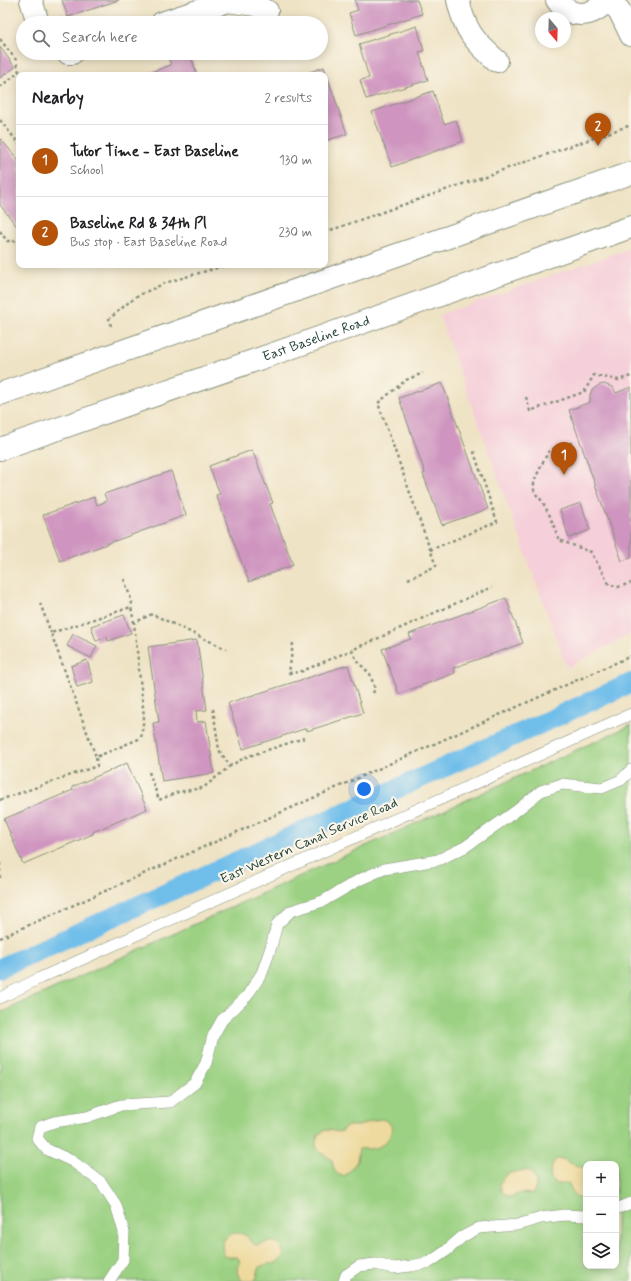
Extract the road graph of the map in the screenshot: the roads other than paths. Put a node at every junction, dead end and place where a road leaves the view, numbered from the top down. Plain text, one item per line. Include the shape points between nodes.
1 (31, 0) edge
2 (458, 0) edge
3 (558, 0) edge
4 (607, 0) edge
5 (267, 11) dead end
6 (36, 16) edge
7 (183, 16) edge
8 (631, 35) edge
9 (497, 61) dead end
10 (631, 173) edge
11 (631, 227) edge
12 (0, 394) edge
13 (0, 449) edge
14 (631, 714) edge
15 (631, 770) edge
16 (0, 998) edge
17 (631, 1203) edge
18 (619, 1208) edge
19 (583, 1216) edge
20 (109, 1281) edge
21 (344, 1281) edge

1 - 6 main road
2 - 9 main road via 465,25 477,44
3 - 4 main road via 565,8 583,14 596,10
4 - 8 main road via 619,10
5 - 7 main road via 255,5 228,1
10 - 12 main road
11 - 13 main road, East Baseline Road
14 - 16 lane, East Western Canal Service Road
15 - 20 lane via 620,780 602,788 562,784 541,791 466,847 438,860 384,869 323,901 291,911 277,924 262,973 247,996 222,1020 213,1036 206,1063 195,1083 170,1102 121,1105 87,1117 40,1126 37,1138 46,1149 72,1161 101,1182 116,1205 124,1232 123,1260
17 - 18 lane
19 - 21 lane via 564,1215 479,1228 462,1236 430,1262 394,1268 375,1264 359,1266 346,1276

